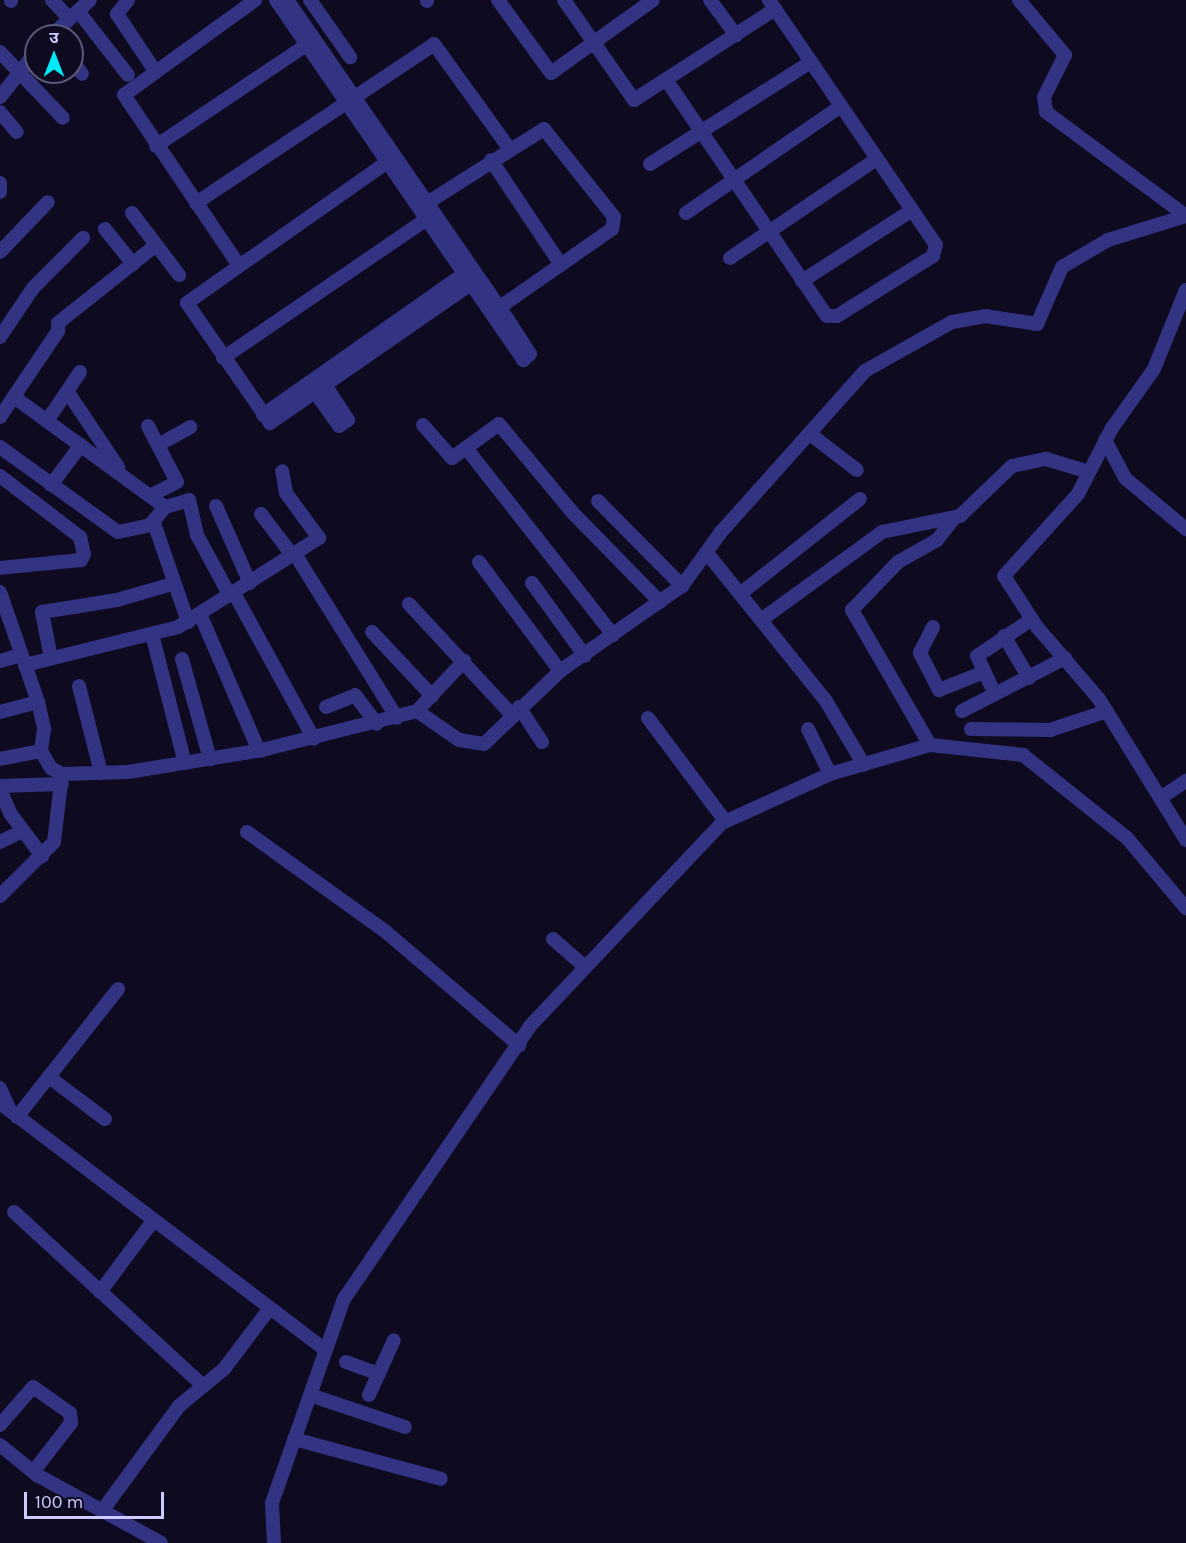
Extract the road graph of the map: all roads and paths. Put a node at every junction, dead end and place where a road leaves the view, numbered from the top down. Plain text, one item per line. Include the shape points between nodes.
1 (52, 0) edge
2 (90, 0) edge
3 (128, 0) edge
4 (255, 0) edge
5 (276, 0) edge
6 (287, 0) edge
7 (310, 0) edge
8 (498, 0) edge
9 (564, 0) edge
10 (653, 0) edge
11 (710, 0) edge
12 (1019, 0) edge
13 (772, 4) edge
14 (74, 15) junction
15 (65, 24) edge
16 (736, 35) junction
17 (310, 42) junction
18 (594, 44) junction
19 (0, 52) edge
20 (350, 57) dead end
21 (811, 62) junction
22 (24, 65) edge
23 (18, 71) junction
24 (155, 71) junction
25 (128, 75) dead end
26 (667, 81) junction
27 (0, 97) edge
28 (348, 99) junction
29 (841, 106) junction
30 (0, 112) edge
31 (63, 118) dead end
32 (16, 132) dead end
33 (701, 132) junction
34 (156, 146) junction
35 (509, 148) junction
36 (877, 159) junction
37 (390, 160) junction
38 (491, 160) junction
39 (650, 164) dead end
40 (733, 180) junction
41 (0, 183) edge
42 (0, 192) edge
43 (48, 202) dead end
44 (196, 203) junction
45 (912, 210) junction
46 (132, 213) dead end
47 (428, 213) junction
48 (686, 213) dead end
49 (1186, 216) edge
50 (105, 229) dead end
51 (769, 232) junction
52 (83, 238) dead end
53 (156, 245) junction
54 (0, 252) edge
55 (730, 258) dead end
56 (133, 264) junction
57 (238, 264) junction
58 (561, 265) junction
59 (179, 275) dead end
60 (470, 277) junction
61 (802, 281) junction
62 (1186, 290) edge
63 (500, 307) junction
64 (0, 337) edge
65 (223, 358) junction
66 (80, 372) dead end
67 (67, 391) junction
68 (14, 397) junction
69 (0, 417) edge
70 (47, 421) junction
71 (423, 425) dead end
72 (148, 426) dead end
73 (190, 427) dead end
74 (810, 434) junction
75 (1105, 440) junction
76 (81, 445) junction
77 (158, 445) junction
78 (0, 447) edge
79 (466, 448) junction
80 (857, 470) dead end
81 (282, 471) dead end
82 (1089, 472) junction
83 (0, 476) edge
84 (124, 476) junction
85 (51, 485) junction
86 (150, 495) junction
87 (860, 499) dead end
88 (598, 501) dead end
89 (216, 506) dead end
90 (165, 507) junction
91 (261, 514) dead end
92 (954, 518) junction
93 (154, 523) junction
94 (1186, 529) edge
95 (707, 553) junction
96 (294, 555) junction
97 (479, 562) dead end
98 (0, 568) edge
99 (250, 583) junction
100 (532, 583) dead end
101 (172, 584) junction
102 (682, 586) junction
103 (0, 592) edge
104 (232, 594) junction
105 (740, 594) junction
106 (660, 602) junction
107 (409, 604) dead end
108 (200, 614) junction
109 (1032, 619) junction
110 (761, 621) junction
111 (188, 622) junction
112 (933, 627) dead end
113 (372, 632) dead end
114 (152, 634) junction
115 (613, 635) junction
116 (1004, 636) junction
117 (585, 656) junction
118 (51, 658) junction
119 (1065, 658) junction
120 (182, 659) dead end
121 (23, 660) junction
122 (0, 661) edge
123 (464, 661) junction
124 (560, 671) junction
125 (984, 672) junction
126 (1029, 678) junction
127 (79, 686) dead end
128 (995, 694) junction
129 (432, 696) junction
130 (38, 702) junction
131 (326, 707) dead end
132 (417, 711) junction
133 (515, 711) junction
134 (962, 711) dead end
135 (1107, 711) junction
136 (0, 712) edge
137 (397, 718) junction
138 (648, 718) dead end
139 (377, 723) junction
140 (808, 729) dead end
141 (971, 729) dead end
142 (315, 739) junction
143 (542, 742) dead end
144 (930, 745) junction
145 (41, 751) junction
146 (259, 751) junction
147 (0, 759) edge
148 (210, 759) junction
149 (185, 763) junction
150 (864, 765) junction
151 (101, 773) junction
152 (830, 774) junction
153 (62, 779) junction
154 (1186, 781) edge
155 (0, 787) edge
156 (1162, 797) junction
157 (5, 813) edge
158 (725, 821) junction
159 (22, 831) junction
160 (247, 832) dead end
161 (1186, 840) edge
162 (0, 842) edge
163 (42, 856) junction
164 (0, 896) edge
165 (1186, 908) edge
166 (553, 939) dead end
167 (585, 967) junction
168 (118, 989) dead end
169 (519, 1045) junction
170 (49, 1077) junction
171 (0, 1088) edge
172 (9, 1111) edge
173 (105, 1119) dead end
174 (14, 1212) dead end
175 (153, 1221) junction
176 (100, 1292) junction
177 (270, 1308) junction
178 (394, 1340) dead end
179 (326, 1350) junction
180 (346, 1362) dead end
181 (379, 1374) junction
182 (202, 1386) junction
183 (310, 1395) junction
184 (369, 1395) dead end
185 (0, 1425) edge
186 (405, 1427) dead end
187 (294, 1439) junction
188 (0, 1445) edge
189 (33, 1473) junction
190 (441, 1479) dead end
191 (102, 1511) junction
192 (160, 1543) edge
193 (274, 1543) edge

1 - 14 street
2 - 14 street
3 - 24 street via 117,14
4 - 24 street
5 - 17 street
6 - 17 street
7 - 20 street
8 - 18 street via 548,72
9 - 18 street
10 - 18 street
11 - 16 street
12 - 49 street via 1065,55 1044,97 1046,112
13 - 16 street
13 - 21 street
14 - 15 street
14 - 25 street
16 - 26 street
17 - 28 street
17 - 34 street
18 - 26 street via 634,100
19 - 23 street
21 - 29 street
21 - 33 street
22 - 23 street
23 - 27 street
23 - 31 street
24 - 34 street via 124,95
26 - 33 street
28 - 35 street via 434,45
28 - 37 street
28 - 44 street
29 - 36 street
29 - 40 street
30 - 32 street
33 - 39 street
33 - 40 street
34 - 44 street
35 - 38 street
35 - 58 street via 536,131 551,133 614,217 612,229
36 - 45 street
36 - 51 street
37 - 47 street
37 - 57 street
38 - 47 street
38 - 58 street
40 - 48 street
40 - 51 street
41 - 42 street
43 - 54 street
44 - 57 street
45 - 61 street
45 - 61 street via 936,244 933,256 832,317
46 - 53 street
47 - 60 street
47 - 65 street
49 - 74 street via 1108,240 1062,267 1037,324 985,316 952,322 888,353 859,377
50 - 56 street
51 - 55 street
51 - 61 street
52 - 64 street via 33,288
53 - 56 street
53 - 59 street
56 - 68 street via 58,323 58,331
57 - 65 street via 187,299
58 - 63 street
60 - 63 street
60 - 63 street via 523,360 530,354
60 - 65 street via 316,384 272,422
62 - 75 street via 1154,369
66 - 67 street
67 - 70 street
67 - 84 street
68 - 69 street
68 - 70 street
70 - 76 street
71 - 79 street via 452,458
72 - 77 street
73 - 77 street
74 - 80 street
74 - 95 street
75 - 82 street
75 - 94 street via 1129,482 1173,513
76 - 84 street
76 - 85 street
77 - 86 street via 177,482
78 - 85 street
79 - 106 street via 499,424 572,512
79 - 115 street
81 - 96 street via 286,493 320,535
82 - 92 street via 1029,460 1000,473 966,512
82 - 109 street via 1069,507 1005,569 1007,585
83 - 98 street via 80,537 84,554 81,560
84 - 86 street
85 - 93 street via 118,532
86 - 90 street
87 - 105 street
88 - 102 street
89 - 99 street
90 - 93 street
90 - 104 street via 189,500 197,535
91 - 96 street
92 - 110 street via 882,532
92 - 144 street via 937,540 898,562 852,610
93 - 101 street
95 - 102 street
95 - 105 street
96 - 99 street
96 - 137 street
97 - 124 street
99 - 104 street
100 - 117 street
101 - 111 street
101 - 118 street via 117,600 42,612
102 - 106 street
103 - 121 street
104 - 108 street
104 - 142 street
105 - 110 street
106 - 115 street
107 - 123 street
108 - 111 street
108 - 146 street
109 - 116 street
109 - 119 street
110 - 150 street via 836,715
111 - 114 street
112 - 125 street via 920,653 939,690
113 - 129 street
114 - 118 street
114 - 149 street
115 - 117 street
116 - 125 street via 978,654
116 - 126 street
117 - 124 street
118 - 121 street
119 - 126 street
119 - 135 street
120 - 148 street
121 - 122 street
121 - 130 street
123 - 129 street
123 - 133 street
124 - 133 street
125 - 128 street
126 - 128 street
127 - 151 street
128 - 134 street
129 - 132 street
130 - 136 street
130 - 145 street via 44,729
131 - 139 street via 355,695
132 - 133 street via 477,747
132 - 137 street
133 - 143 street
135 - 141 street via 1050,730
135 - 156 street
137 - 139 street
138 - 158 street
139 - 142 street
140 - 152 street
142 - 146 street
144 - 150 street
144 - 165 street via 1023,755 1127,838
145 - 147 street
145 - 153 street
146 - 148 street
148 - 149 street
149 - 151 street
150 - 152 street
151 - 153 street
152 - 158 street
153 - 155 street
153 - 163 street via 58,834
154 - 156 street
155 - 157 street
156 - 161 street
157 - 159 street
158 - 167 street
159 - 162 street
159 - 163 street
160 - 169 street via 386,933
163 - 164 street
166 - 167 street
167 - 169 street
168 - 170 street
169 - 179 street via 344,1299
170 - 172 street
170 - 173 street
171 - 172 street
172 - 175 street
174 - 176 street
175 - 176 street
175 - 177 street
176 - 182 street
177 - 179 street
177 - 182 street via 224,1369
178 - 181 street
179 - 183 street
180 - 181 street
181 - 184 street
182 - 191 street via 179,1406
183 - 186 street
183 - 187 street
185 - 189 street via 33,1387 70,1413 72,1423
187 - 190 street
187 - 193 street via 272,1503
188 - 189 street
189 - 191 street
191 - 192 street

